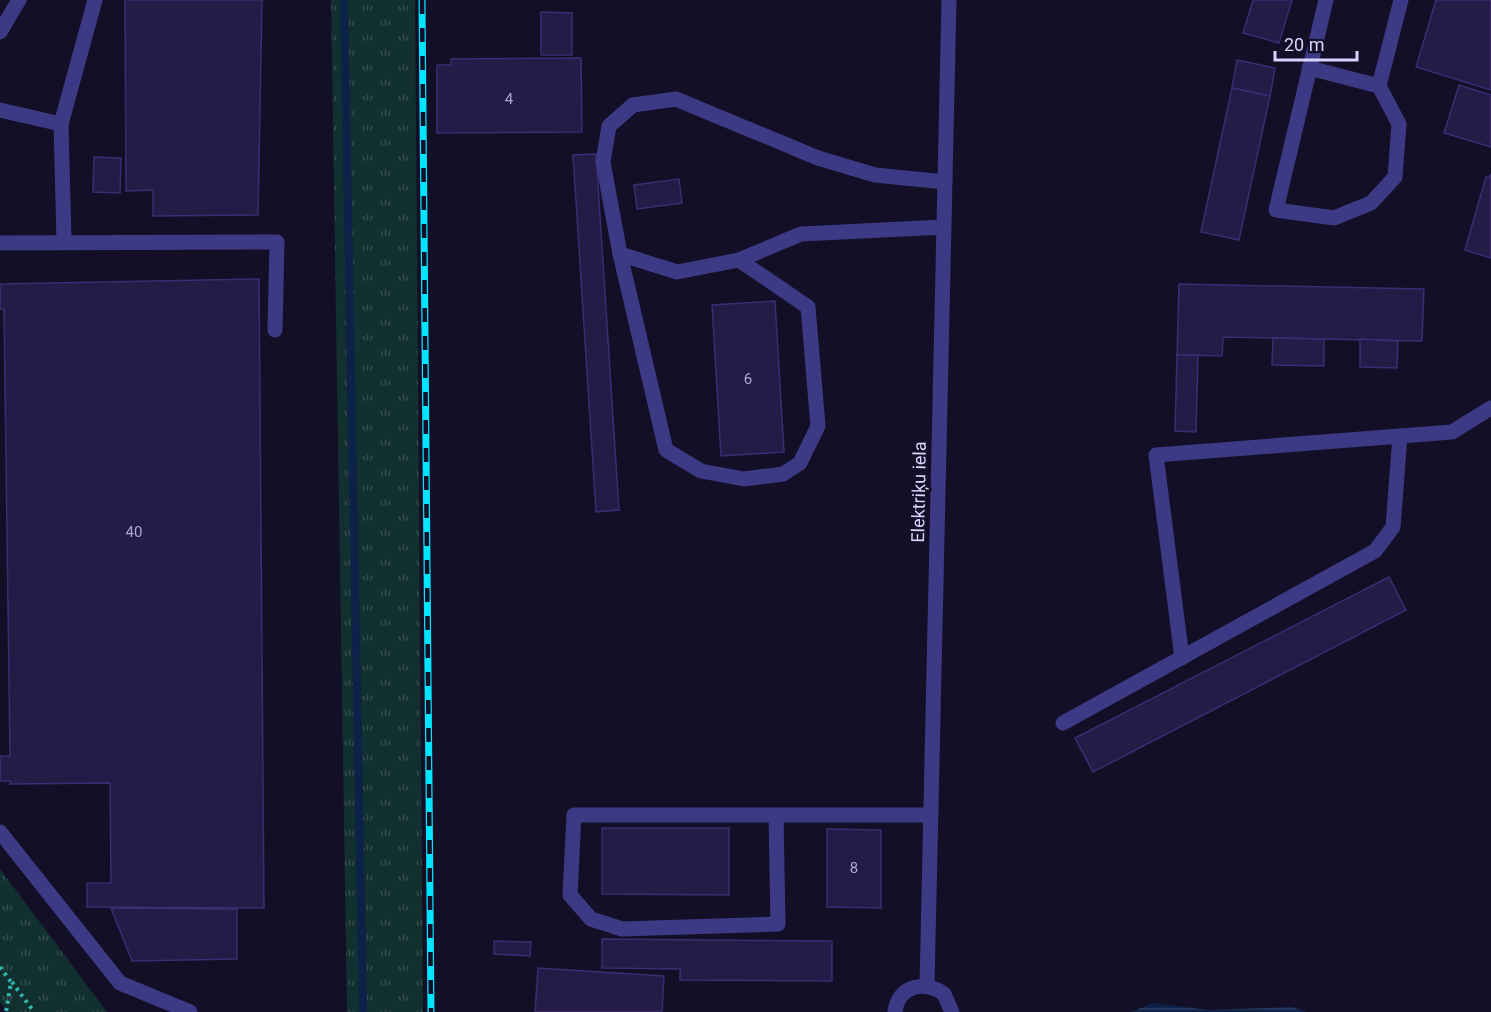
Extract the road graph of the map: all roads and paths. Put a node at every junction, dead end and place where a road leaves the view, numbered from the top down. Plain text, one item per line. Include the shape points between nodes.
1 (19, 0) edge
2 (95, 0) edge
3 (949, 0) edge
4 (1326, 0) edge
5 (1401, 0) edge
6 (0, 32) edge
7 (1310, 68) junction
8 (1379, 86) junction
9 (0, 110) edge
10 (61, 124) junction
11 (945, 182) junction
12 (944, 226) junction
13 (64, 242) junction
14 (0, 243) edge
15 (620, 254) junction
16 (739, 260) junction
17 (275, 330) dead end
18 (1491, 408) edge
19 (1400, 436) junction
20 (1182, 658) junction
21 (1064, 723) dead end
22 (776, 814) junction
23 (931, 815) junction
24 (0, 832) edge
25 (0, 967) edge
26 (11, 982) junction
27 (927, 985) junction
28 (6, 1012) edge
29 (34, 1012) edge
30 (190, 1012) edge
31 (895, 1012) edge
32 (952, 1012) edge

1 - 6 street
2 - 10 street
3 - 11 street, Elektriķu iela
4 - 7 street
5 - 8 street
7 - 8 street
7 - 8 street via 1276,210 1334,218 1371,203 1395,177 1399,124
9 - 10 street
10 - 13 street
11 - 12 street, Elektriķu iela
11 - 15 street via 875,175 818,158 676,99 633,105 609,126 603,162
12 - 16 street via 801,234
12 - 23 street, Elektriķu iela
13 - 14 street
13 - 17 street via 277,242
15 - 16 street via 677,272
15 - 16 street via 666,450 701,471 744,479 783,474 801,463 818,426 808,307
18 - 19 street via 1452,432
19 - 20 street via 1393,527 1375,552
19 - 20 street via 1156,455
20 - 21 street
22 - 22 street via 574,814 570,895 591,919 622,929 778,924
22 - 23 street
23 - 27 street, Elektriķu iela
24 - 30 street via 120,983
25 - 26 path
26 - 28 path
26 - 29 path
27 - 31 street via 908,990 900,997
27 - 32 street via 944,994

